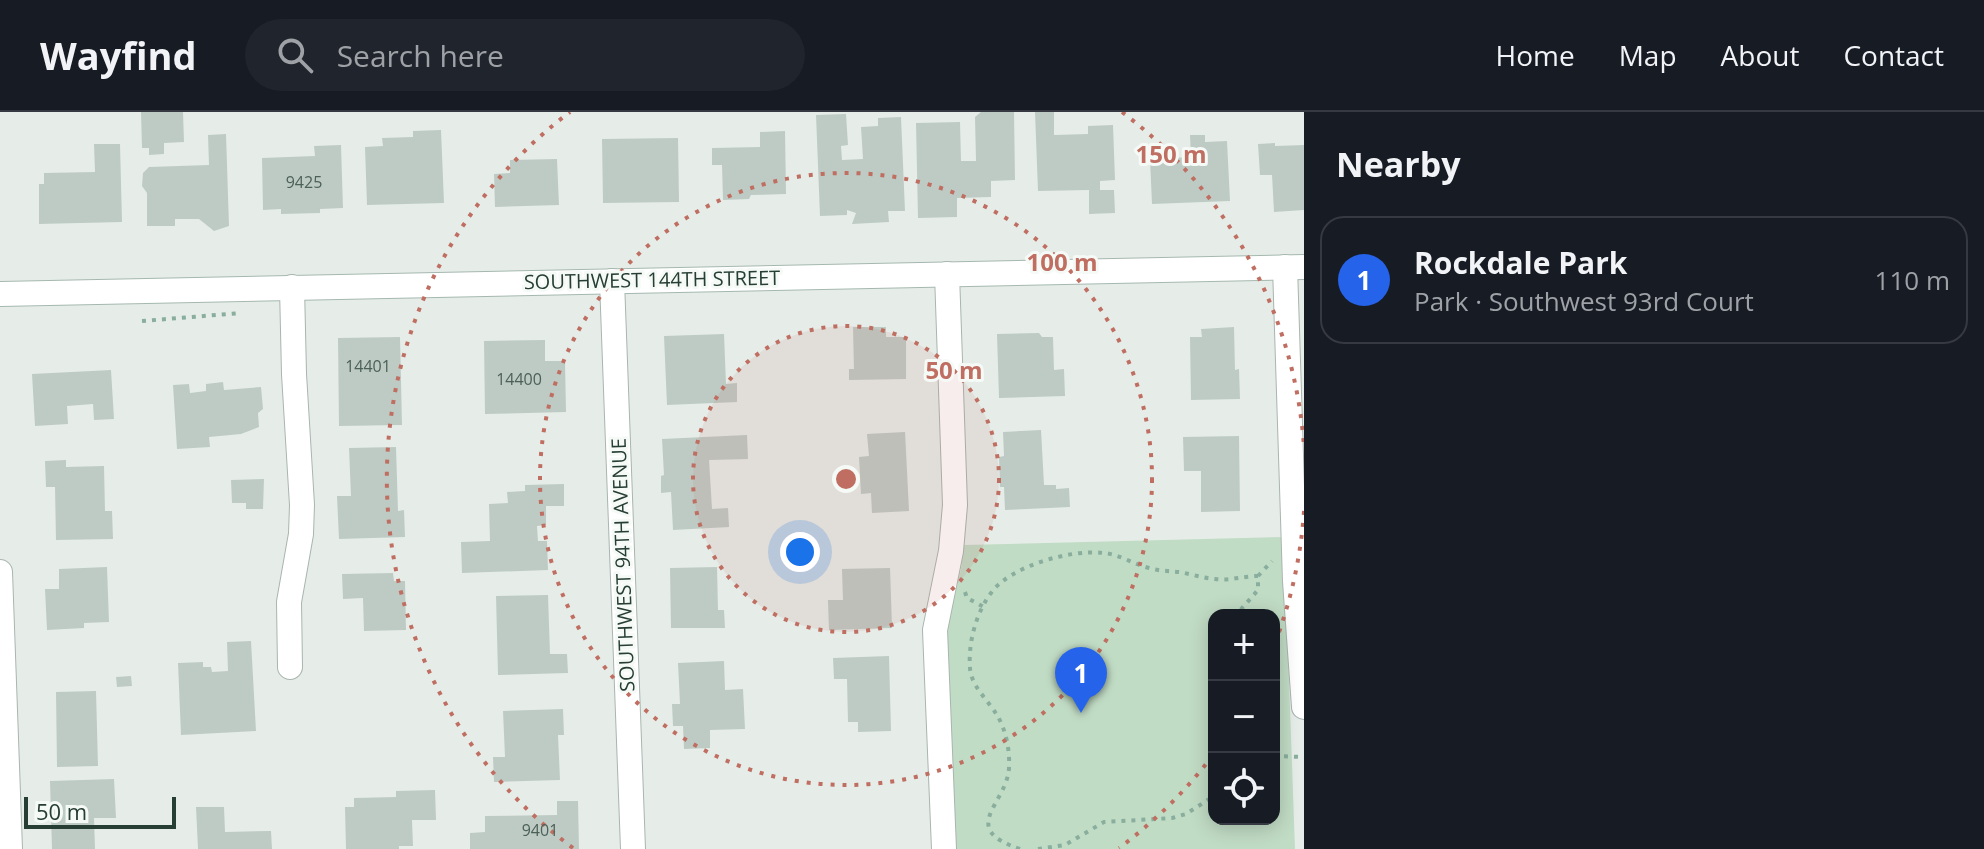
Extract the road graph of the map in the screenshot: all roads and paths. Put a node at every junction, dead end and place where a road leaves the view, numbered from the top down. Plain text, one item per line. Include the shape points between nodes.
1 (1294, 267) edge
2 (947, 274) junction
3 (612, 281) junction
4 (292, 287) junction
5 (0, 294) edge
6 (252, 312) dead end
7 (142, 321) dead end
8 (1277, 558) dead end
9 (0, 572) edge
10 (1258, 576) junction
11 (964, 589) dead end
12 (984, 607) junction
13 (1241, 609) edge
14 (290, 667) dead end
15 (1304, 707) edge
16 (1280, 756) edge
17 (1304, 757) edge
18 (1208, 800) edge
19 (10, 849) edge
20 (633, 849) edge
21 (944, 849) edge
22 (1020, 849) edge
23 (1038, 849) edge

1 - 2 street, SOUTHWEST 144TH STREET
1 - 15 street via 1295,581
2 - 3 street, SOUTHWEST 144TH STREET
2 - 21 street via 955,505 935,630
3 - 4 street, SOUTHWEST 144TH STREET
3 - 20 street, SOUTHWEST 94TH AVENUE
4 - 5 street, SOUTHWEST 144TH STREET
4 - 14 street via 302,505 289,602
6 - 7 path
8 - 10 path
9 - 19 street
10 - 12 path via 1220,580 1082,552 1059,555 1016,574 992,591
10 - 13 path via 1258,590
11 - 12 path via 967,598
12 - 22 path via 969,653 970,673 998,716 1007,740 1009,771 989,811 988,826 991,834
16 - 17 path
18 - 23 path via 1172,818 1104,822 1065,845

